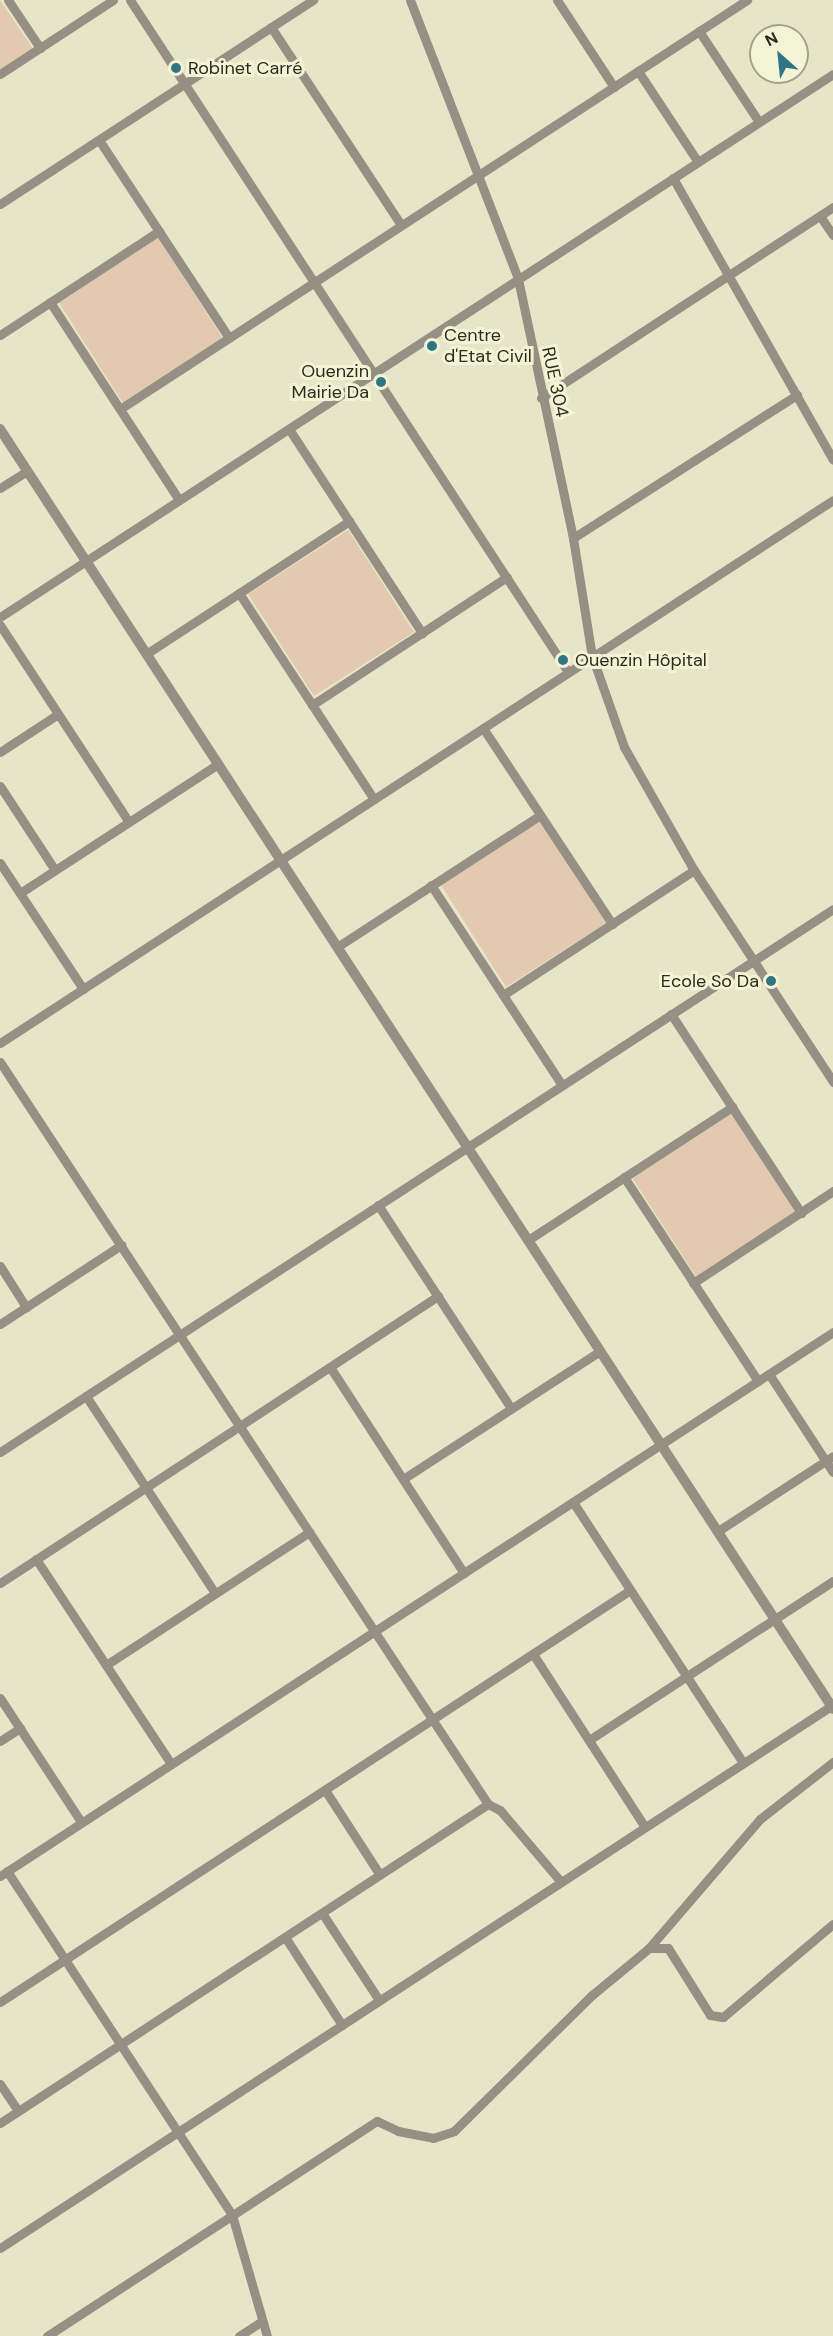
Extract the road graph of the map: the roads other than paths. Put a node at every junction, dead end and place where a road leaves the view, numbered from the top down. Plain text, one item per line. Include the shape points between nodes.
1 (8, 0) edge
2 (113, 0) edge
3 (130, 0) edge
4 (313, 0) edge
5 (410, 0) edge
6 (557, 0) edge
7 (747, 0) edge
8 (272, 27) junction
9 (699, 31) junction
10 (40, 48) junction
11 (638, 71) junction
12 (0, 74) edge
13 (833, 74) edge
14 (185, 84) junction
15 (614, 87) junction
16 (759, 122) junction
17 (99, 140) junction
18 (698, 162) junction
19 (478, 176) junction
20 (673, 178) junction
21 (0, 204) edge
22 (833, 207) edge
23 (820, 216) junction
24 (401, 225) junction
25 (159, 231) junction
26 (833, 235) edge
27 (729, 275) junction
28 (518, 279) junction
29 (314, 282) junction
30 (50, 302) junction
31 (0, 335) edge
32 (229, 338) junction
33 (374, 374) junction
34 (797, 395) junction
35 (541, 398) junction
36 (120, 409) junction
37 (0, 429) edge
38 (289, 429) junction
39 (833, 460) edge
40 (27, 471) junction
41 (0, 488) edge
42 (179, 500) junction
43 (833, 500) edge
44 (349, 521) junction
45 (573, 538) junction
46 (86, 561) junction
47 (507, 578) junction
48 (239, 593) junction
49 (0, 617) edge
50 (0, 625) edge
51 (422, 633) junction
52 (146, 654) junction
53 (592, 656) junction
54 (568, 672) junction
55 (312, 705) junction
56 (58, 714) junction
57 (483, 728) junction
58 (0, 752) edge
59 (218, 764) junction
60 (0, 786) edge
61 (374, 799) junction
62 (540, 815) junction
63 (129, 822) junction
64 (280, 860) junction
65 (0, 863) edge
66 (55, 870) junction
67 (694, 870) junction
68 (431, 885) junction
69 (20, 893) junction
70 (833, 909) edge
71 (612, 924) junction
72 (337, 947) junction
73 (754, 961) junction
74 (83, 989) junction
75 (503, 995) junction
76 (671, 1014) junction
77 (0, 1043) edge
78 (0, 1062) edge
79 (833, 1082) edge
80 (562, 1085) junction
81 (732, 1107) junction
82 (467, 1147) junction
83 (624, 1178) junction
84 (833, 1191) edge
85 (378, 1205) junction
86 (801, 1212) junction
87 (528, 1240) junction
88 (121, 1245) junction
89 (0, 1266) edge
90 (693, 1283) junction
91 (438, 1296) junction
92 (26, 1306) junction
93 (0, 1324) edge
94 (833, 1332) edge
95 (180, 1335) junction
96 (600, 1351) junction
97 (330, 1367) junction
98 (769, 1374) junction
99 (758, 1381) junction
100 (86, 1396) junction
101 (512, 1408) junction
102 (240, 1426) junction
103 (661, 1444) junction
104 (0, 1452) edge
105 (829, 1459) edge
106 (833, 1472) edge
107 (403, 1479) junction
108 (146, 1487) junction
109 (573, 1502) junction
110 (309, 1532) junction
111 (718, 1532) junction
112 (36, 1559) junction
113 (464, 1573) junction
114 (833, 1581) edge
115 (0, 1582) edge
116 (630, 1590) junction
117 (215, 1593) junction
118 (775, 1619) junction
119 (374, 1631) junction
120 (532, 1654) junction
121 (106, 1665) junction
122 (687, 1677) junction
123 (0, 1698) edge
124 (832, 1707) edge
125 (432, 1719) junction
126 (20, 1728) junction
127 (589, 1740) junction
128 (0, 1741) edge
129 (833, 1762) edge
130 (743, 1763) junction
131 (171, 1764) junction
132 (325, 1790) junction
133 (488, 1804) junction
134 (81, 1822) junction
135 (645, 1827) junction
136 (3, 1874) edge
137 (380, 1875) junction
138 (561, 1882) junction
139 (322, 1913) junction
140 (833, 1924) edge
141 (285, 1937) junction
142 (649, 1948) junction
143 (65, 1959) junction
144 (379, 2000) junction
145 (0, 2002) edge
146 (342, 2025) junction
147 (120, 2044) junction
148 (0, 2084) edge
149 (18, 2111) junction
150 (0, 2123) edge
151 (177, 2132) junction
152 (232, 2215) junction
153 (0, 2248) edge
154 (262, 2320) junction
155 (47, 2336) edge
156 (239, 2336) edge
157 (267, 2336) edge

1 - 10 street
2 - 10 street
3 - 14 street
4 - 8 street
5 - 19 street, RUE 304
6 - 15 street
7 - 9 street
8 - 14 street
8 - 24 street
9 - 11 street
9 - 16 street
10 - 12 street
11 - 15 street
11 - 18 street
13 - 16 street
14 - 17 street
14 - 29 street
15 - 19 street
16 - 18 street
17 - 21 street
17 - 25 street
18 - 20 street
19 - 24 street
19 - 28 street, RUE 304
20 - 27 street
20 - 28 street
22 - 23 street
23 - 26 street
23 - 27 street
24 - 29 street
25 - 30 street
25 - 32 street
27 - 34 street
27 - 35 street
28 - 33 street
28 - 35 street, RUE 304
29 - 32 street
29 - 33 street
30 - 31 street
30 - 36 street
32 - 36 street
33 - 38 street
33 - 47 street
34 - 39 street
34 - 45 street
35 - 45 street, RUE 304
36 - 42 street
37 - 40 street
38 - 42 street
38 - 44 street
40 - 41 street
40 - 46 street
42 - 46 street
43 - 53 street
44 - 48 street
44 - 51 street
45 - 53 street, RUE 304
46 - 49 street
46 - 52 street
47 - 51 street
47 - 54 street
48 - 52 street
48 - 55 street
50 - 56 street
51 - 55 street
52 - 59 street
53 - 54 street
53 - 67 street, RUE 304 via 624,747
54 - 57 street
55 - 61 street
56 - 58 street
56 - 63 street
57 - 61 street
57 - 62 street
59 - 63 street
59 - 64 street
60 - 66 street
61 - 64 street
62 - 68 street
62 - 71 street
63 - 66 street
64 - 72 street
64 - 74 street
65 - 69 street
66 - 69 street
67 - 71 street
67 - 73 street, RUE 304
68 - 72 street
68 - 75 street
69 - 74 street
70 - 73 street
71 - 75 street
72 - 82 street
73 - 76 street
73 - 79 street, RUE 304
74 - 77 street
75 - 80 street
76 - 80 street
76 - 81 street
78 - 88 street
80 - 82 street
81 - 83 street
81 - 86 street
82 - 85 street
82 - 87 street
83 - 87 street
83 - 90 street
84 - 86 street
85 - 91 street
85 - 95 street
86 - 90 street
87 - 96 street
88 - 92 street
88 - 95 street
89 - 92 street
90 - 99 street
91 - 97 street
91 - 101 street
92 - 93 street
94 - 98 street
95 - 100 street
95 - 102 street
96 - 101 street
96 - 103 street
97 - 102 street
97 - 107 street
98 - 99 street
98 - 105 street
99 - 103 street
100 - 104 street
100 - 108 street
101 - 107 street
102 - 108 street
102 - 110 street
103 - 109 street
103 - 111 street
105 - 106 street
105 - 111 street
107 - 113 street
108 - 112 street
108 - 117 street
109 - 113 street
109 - 116 street
110 - 117 street
110 - 119 street
111 - 118 street
112 - 115 street
112 - 121 street
113 - 119 street
114 - 118 street
116 - 120 street
116 - 122 street
117 - 121 street
118 - 122 street
118 - 124 street
119 - 125 street
119 - 131 street
120 - 125 street
120 - 127 street
121 - 131 street
122 - 127 street
122 - 130 street
123 - 126 street
124 - 130 street
125 - 132 street
125 - 133 street
126 - 128 street
126 - 134 street
127 - 135 street
129 - 142 street via 760,1819
130 - 135 street
131 - 134 street
132 - 137 street
132 - 143 street
133 - 137 street
133 - 138 street via 500,1810
134 - 136 street
135 - 138 street
136 - 143 street
137 - 139 street
138 - 144 street
139 - 141 street
139 - 144 street
140 - 142 street via 723,2017 710,2015 668,1948
141 - 146 street
141 - 147 street
142 - 152 street via 592,1995 454,2131 433,2138 398,2131 377,2121
143 - 145 street
143 - 147 street
144 - 146 street
146 - 151 street
147 - 149 street
147 - 151 street
148 - 149 street
149 - 150 street
151 - 152 street
151 - 153 street
152 - 154 street
152 - 155 street
154 - 156 street
154 - 157 street

